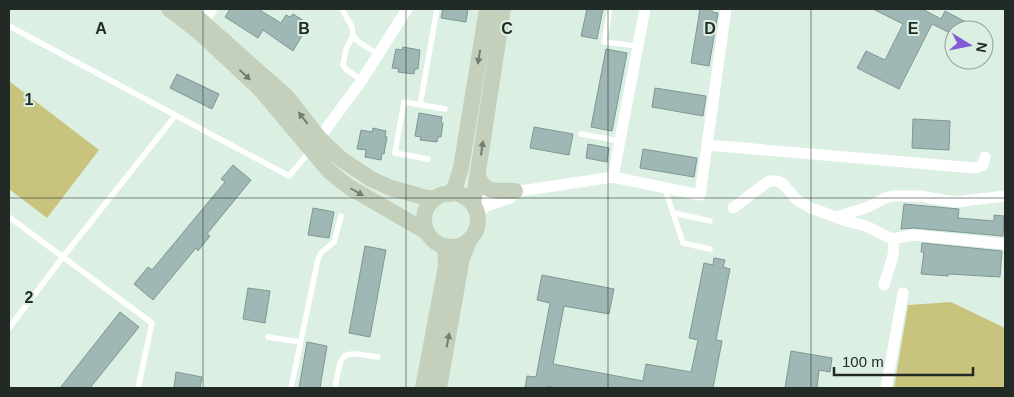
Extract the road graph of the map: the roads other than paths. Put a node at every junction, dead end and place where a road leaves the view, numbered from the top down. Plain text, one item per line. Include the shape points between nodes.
1 (169, 9) edge
2 (188, 9) edge
3 (342, 9) edge
4 (407, 9) edge
5 (437, 9) edge
6 (487, 9) edge
7 (503, 9) edge
8 (610, 9) edge
9 (645, 9) edge
10 (726, 9) edge
11 (208, 15) edge
12 (9, 26) edge
13 (353, 36) junction
14 (638, 46) junction
15 (378, 54) junction
16 (362, 80) junction
17 (420, 105) junction
18 (445, 109) dead end
19 (175, 116) junction
20 (581, 134) dead end
21 (620, 141) junction
22 (315, 144) junction
23 (707, 145) junction
24 (985, 157) dead end
25 (428, 159) dead end
26 (478, 176) junction
27 (613, 178) junction
28 (546, 186) junction
29 (665, 189) junction
30 (515, 191) junction
31 (1005, 196) edge
32 (462, 201) junction
33 (733, 208) dead end
34 (674, 213) junction
35 (341, 216) dead end
36 (9, 217) edge
37 (837, 217) junction
38 (710, 221) dead end
39 (427, 232) junction
40 (892, 239) junction
41 (469, 241) junction
42 (1005, 244) edge
43 (445, 246) junction
44 (710, 250) dead end
45 (63, 257) junction
46 (884, 285) dead end
47 (902, 292) dead end
48 (9, 328) edge
49 (268, 337) dead end
50 (300, 342) junction
51 (378, 357) dead end
52 (138, 388) edge
53 (291, 388) edge
54 (336, 388) edge
55 (422, 388) edge
56 (439, 388) edge
57 (886, 388) edge

1 -> 22 main road via 260,89
2 - 11 main road
3 - 13 lane
4 - 15 street
5 - 17 lane
6 -> 32 main road via 461,168 455,187
26 -> 7 main road
8 - 14 lane via 604,42
9 - 14 street
10 - 23 street
22 -> 11 main road via 287,97
12 - 19 lane
13 - 15 lane
13 - 16 lane via 343,65
14 - 21 street
15 - 16 street
16 - 22 street
17 - 18 lane
17 - 25 lane via 404,102 395,153
19 - 22 lane via 289,176
19 - 45 lane
20 - 21 lane
21 - 27 street
22 - 32 main road via 371,178 403,192
22 -> 39 main road via 330,172 337,178
23 - 24 street via 975,168 983,165
23 - 29 street via 700,195
26 - 30 main road via 481,185 489,190
26 - 32 main road
27 - 28 street
27 - 29 street
28 - 30 street
28 - 32 street via 486,206
29 - 34 lane
30 - 32 street
31 - 37 street via 955,202 920,196 894,196
32 - 39 main road via 429,205 425,214
32 - 41 main road via 476,229
33 - 37 street via 766,183 777,181 797,200
34 - 38 lane
34 - 44 lane via 683,243
35 - 50 lane via 334,242 318,259
36 - 45 lane
37 - 40 street
39 - 43 main road via 435,242
40 - 42 street via 913,235
40 - 46 street via 894,247
41 - 43 main road via 453,247
56 -> 41 main road via 462,258
43 - 55 main road via 446,266
45 - 48 lane
45 - 52 lane via 152,323
47 - 57 street
49 - 50 lane
50 - 53 lane
51 - 54 lane via 344,355 340,360

